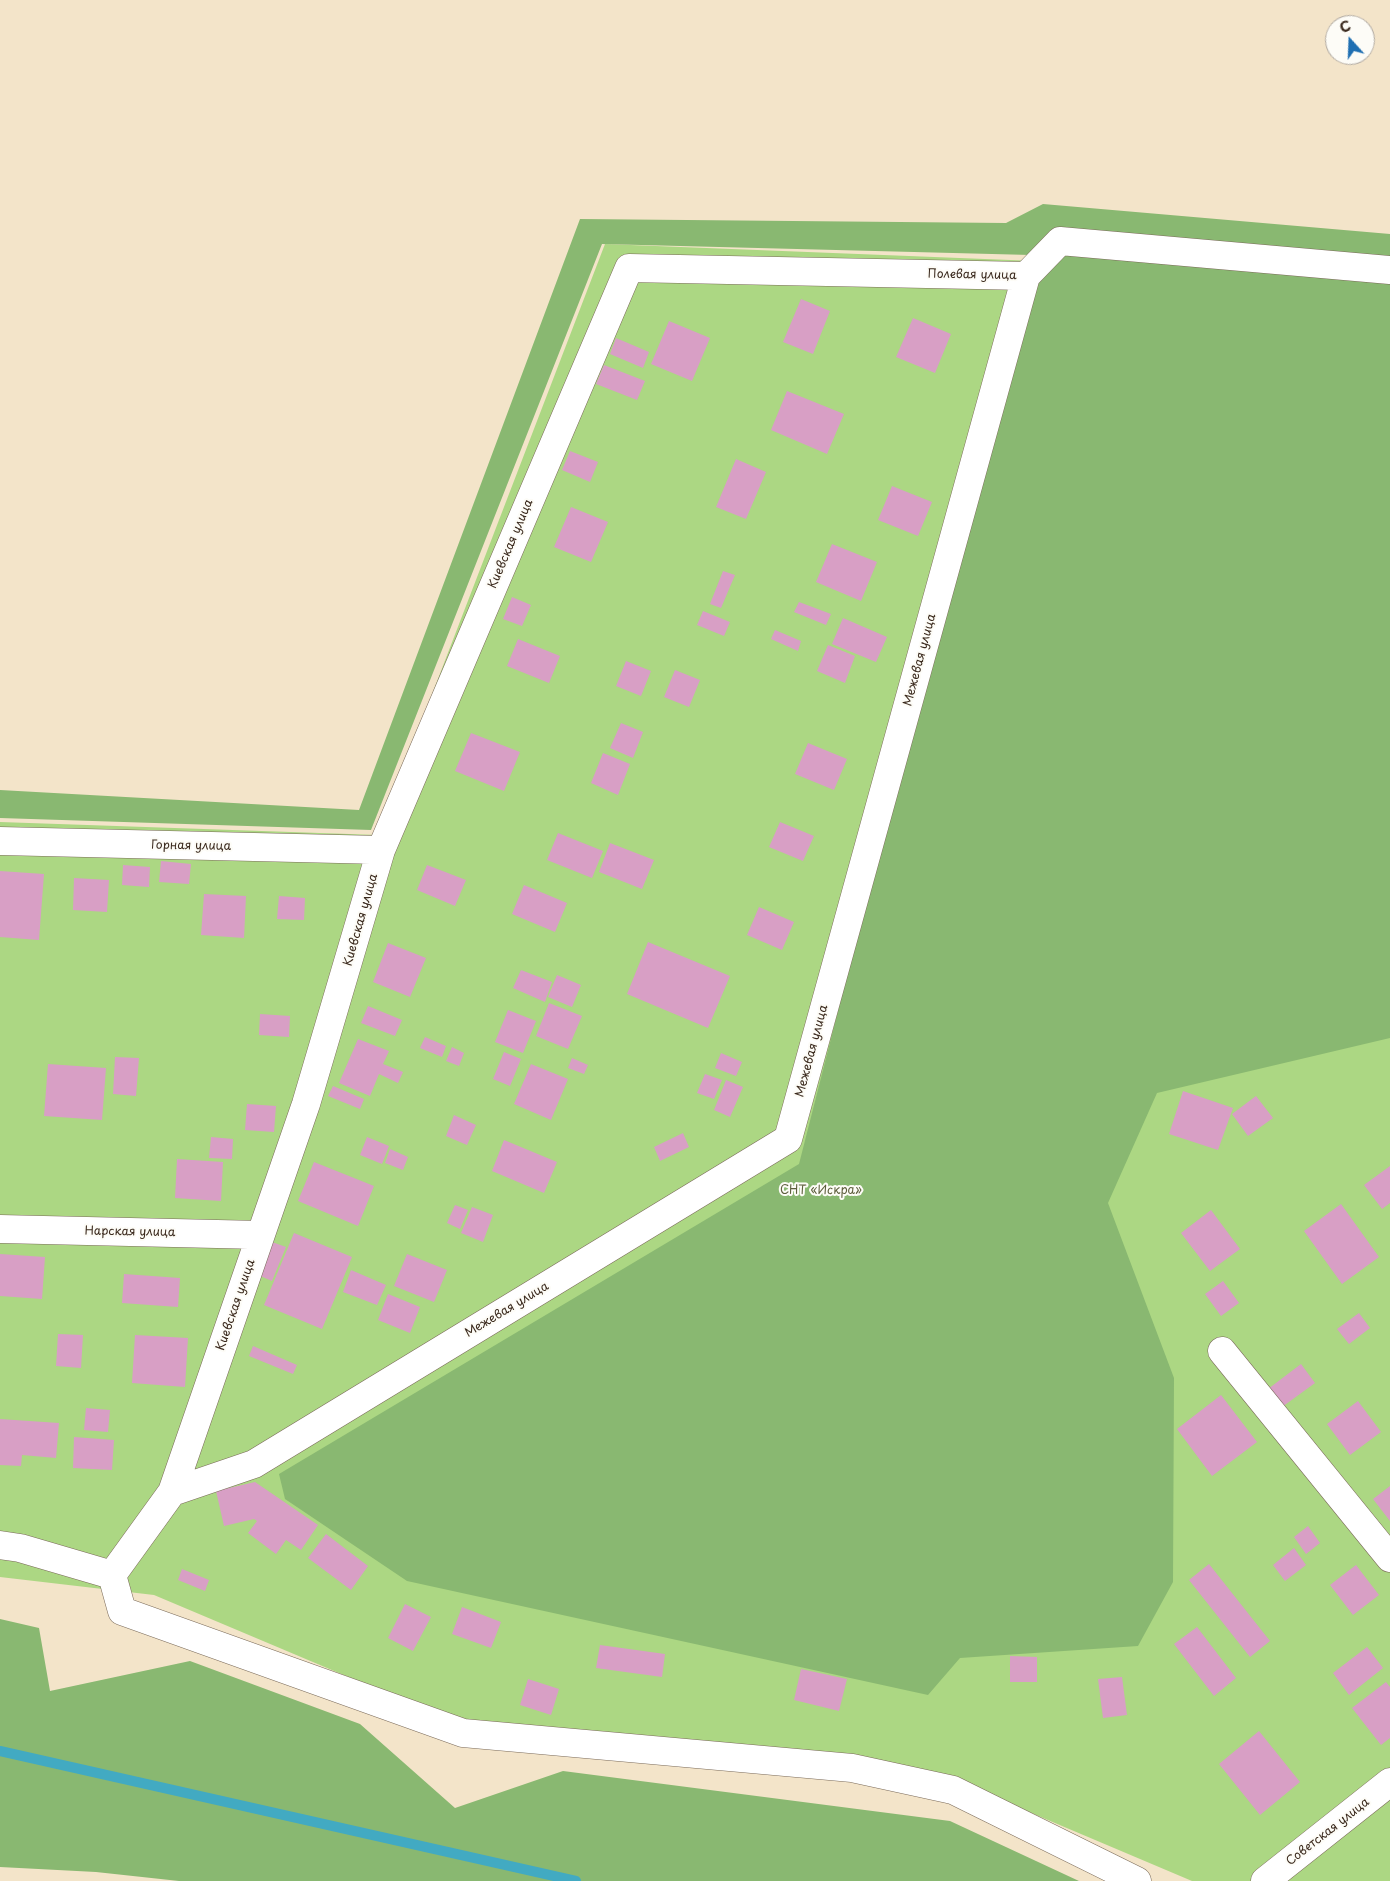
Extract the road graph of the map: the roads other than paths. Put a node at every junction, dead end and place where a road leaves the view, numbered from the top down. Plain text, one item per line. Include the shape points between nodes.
1 (629, 268) joint
2 (1390, 270) edge
3 (1026, 276) junction
4 (0, 841) edge
5 (381, 850) junction
6 (0, 1229) edge
7 (260, 1235) junction
8 (1222, 1351) dead end
9 (172, 1492) junction
10 (0, 1545) edge
11 (1390, 1558) edge
12 (112, 1575) junction
13 (1390, 1782) edge
14 (1136, 1881) edge
15 (1265, 1881) edge

1 - 3 street, Полевая улица
1 - 5 street, Киевская улица
2 - 3 street, Полевая улица via 1060,241
3 - 9 street, Межевая улица via 788,1139 254,1464
4 - 5 street, Горная улица
5 - 7 street, Киевская улица via 306,1104
6 - 7 street, Нарская улица
7 - 9 street, Киевская улица
8 - 11 street
9 - 12 street, Киевская улица
10 - 12 street
12 - 14 street via 122,1611 463,1733 852,1768 953,1790
13 - 15 street, Советская улица

